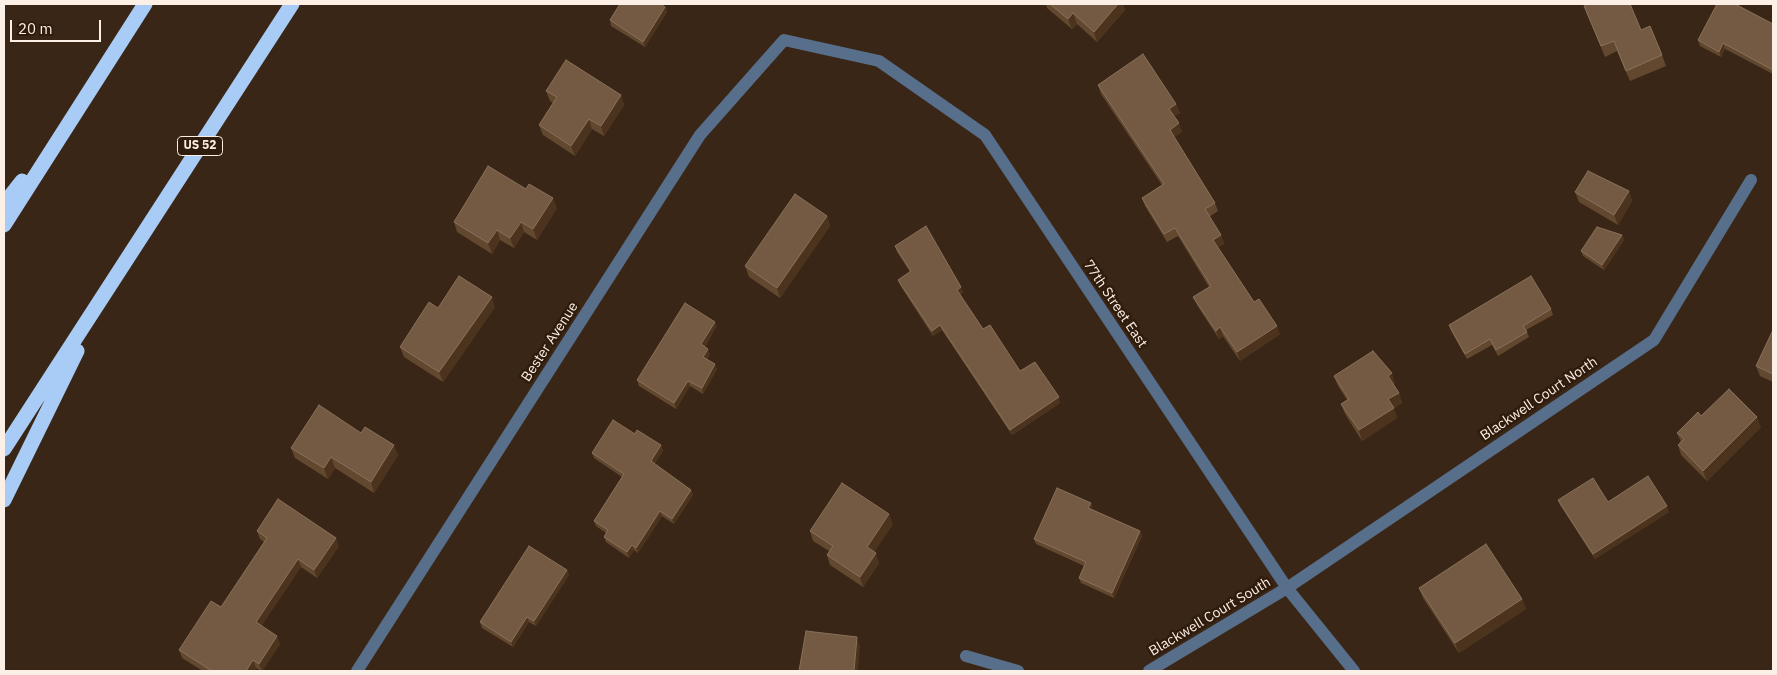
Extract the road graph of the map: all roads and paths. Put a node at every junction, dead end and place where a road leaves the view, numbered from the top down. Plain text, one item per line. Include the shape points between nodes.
1 (145, 4) edge
2 (292, 4) edge
3 (784, 40) joint
4 (81, 104) junction
5 (1751, 180) dead end
6 (4, 204) edge
7 (4, 225) edge
8 (108, 288) junction
9 (4, 449) edge
10 (4, 500) edge
11 (1287, 588) junction
12 (966, 656) dead end
13 (356, 671) edge
14 (1018, 671) edge
15 (1149, 671) edge
16 (1354, 671) edge

1 - 4 highway
2 - 8 highway, US 52
3 - 11 street, 77th Street East via 879,61 985,135
3 - 13 street, Bester Avenue via 700,135
4 - 6 highway
4 - 7 highway
5 - 11 street, Blackwell Court North via 1654,340
8 - 9 highway, US 52
8 - 10 highway
11 - 15 street, Blackwell Court South
11 - 16 street, 77th Street East
12 - 14 street

